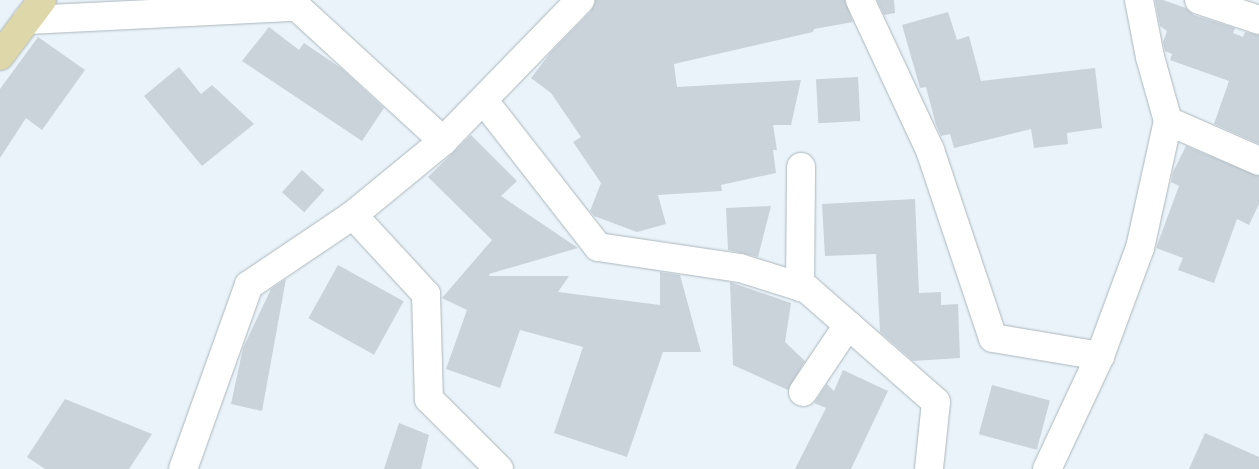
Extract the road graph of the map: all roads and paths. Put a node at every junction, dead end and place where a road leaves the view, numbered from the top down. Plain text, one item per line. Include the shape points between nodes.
1 (580, 0) edge
2 (860, 0) edge
3 (1139, 0) edge
4 (1199, 0) edge
5 (1259, 20) edge
6 (21, 23) edge
7 (0, 56) edge
8 (484, 101) junction
9 (1168, 121) junction
10 (443, 140) junction
11 (1259, 161) edge
12 (801, 167) dead end
13 (353, 215) junction
14 (800, 287) junction
15 (848, 325) junction
16 (1100, 356) junction
17 (803, 392) dead end
18 (183, 469) edge
19 (499, 469) edge
20 (929, 469) edge
21 (1047, 469) edge

1 - 8 street
2 - 16 street via 930,150 993,338
3 - 9 street via 1150,57
4 - 5 street
6 - 7 main road
6 - 10 street via 297,7
8 - 10 street
8 - 14 street via 598,247 740,268
9 - 11 street
9 - 16 street via 1140,248
10 - 13 street
12 - 14 street
13 - 18 street via 249,285
13 - 19 street via 426,294 430,399
14 - 15 street via 807,289
15 - 17 street
15 - 20 street via 936,402
16 - 21 street

